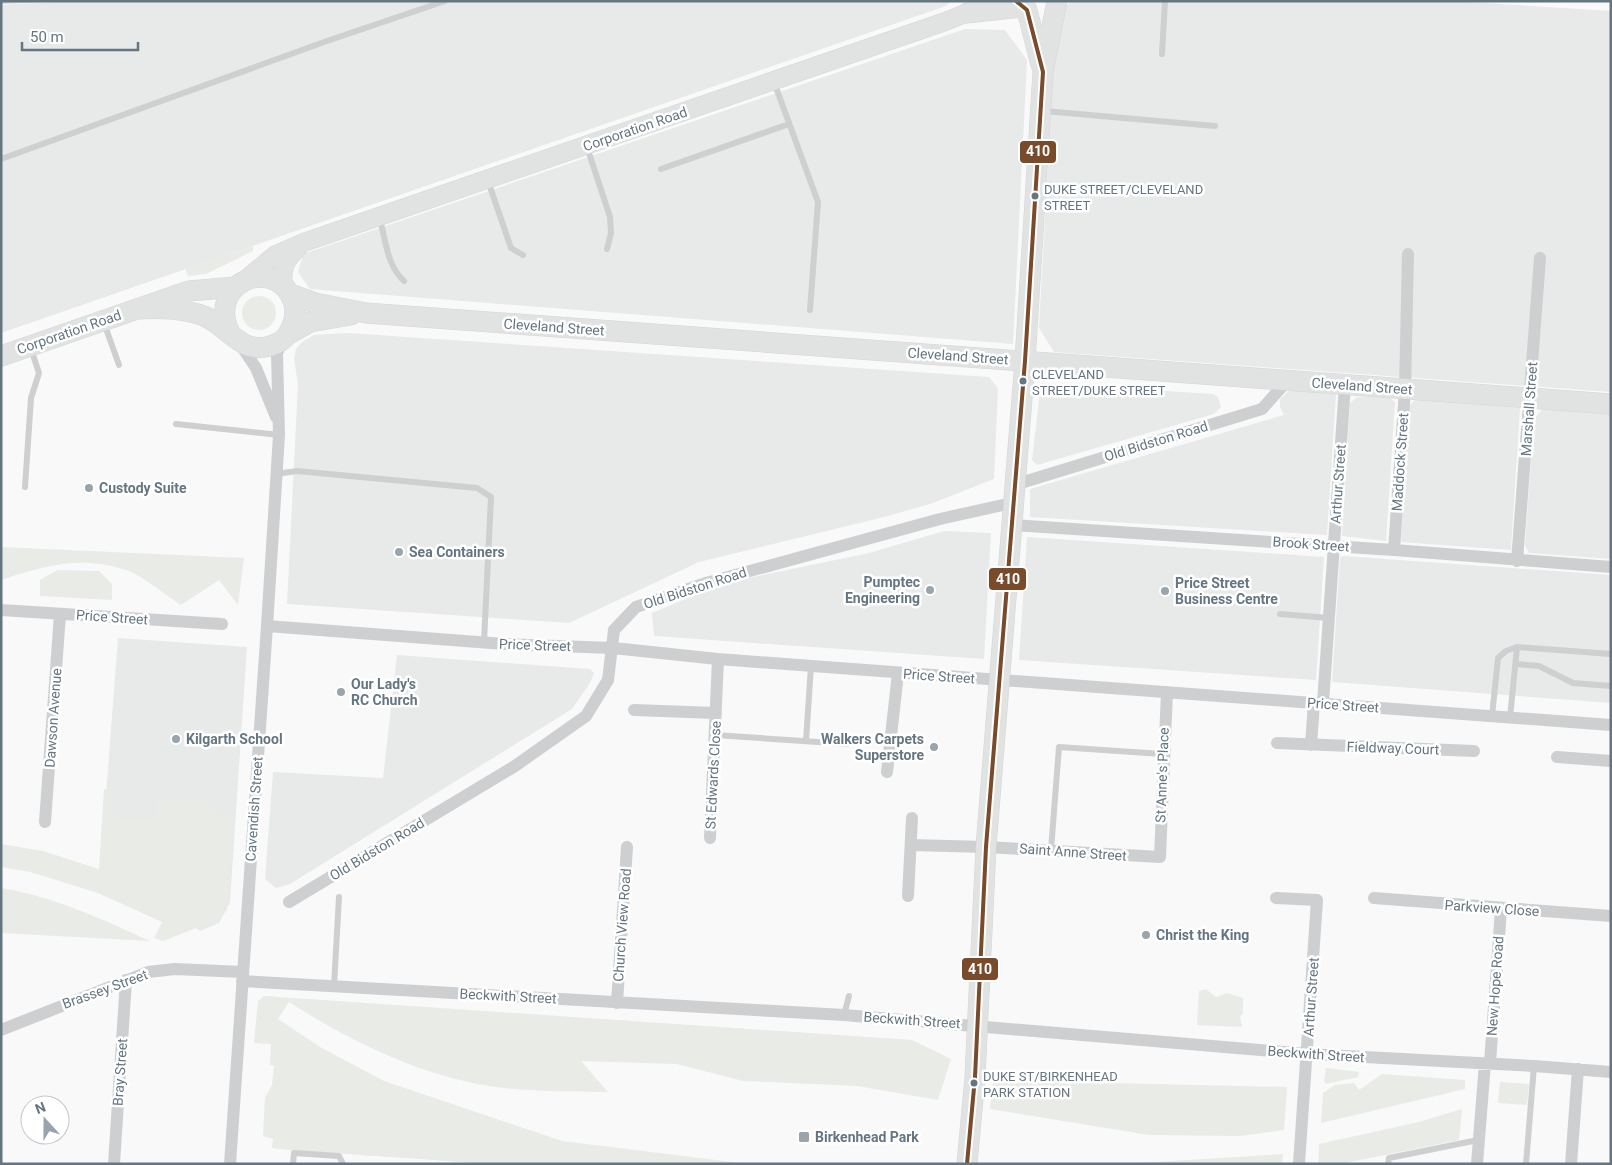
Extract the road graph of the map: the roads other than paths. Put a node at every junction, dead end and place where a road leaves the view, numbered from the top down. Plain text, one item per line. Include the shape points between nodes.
1 (445, 1) edge
2 (984, 1) edge
3 (1057, 1) edge
4 (1164, 1) edge
5 (1022, 7) edge
6 (964, 14) junction
7 (1162, 54) dead end
8 (1042, 72) junction
9 (774, 81) junction
10 (1040, 110) junction
11 (789, 124) junction
12 (1215, 126) dead end
13 (586, 146) junction
14 (1, 158) edge
15 (661, 168) dead end
16 (488, 179) junction
17 (379, 216) junction
18 (304, 242) junction
19 (606, 249) dead end
20 (1408, 254) dead end
21 (523, 255) dead end
22 (1540, 258) dead end
23 (404, 281) dead end
24 (239, 284) junction
25 (287, 290) junction
26 (137, 309) junction
27 (810, 310) dead end
28 (366, 313) junction
29 (103, 320) junction
30 (233, 337) junction
31 (284, 338) junction
32 (30, 345) junction
33 (1, 356) edge
34 (1024, 361) junction
35 (119, 365) dead end
36 (1288, 380) junction
37 (1345, 385) junction
38 (1405, 389) junction
39 (1530, 398) junction
40 (1611, 404) edge
41 (176, 424) dead end
42 (278, 430) junction
43 (276, 474) junction
44 (25, 486) dead end
45 (1013, 494) junction
46 (1011, 525) junction
47 (1334, 546) junction
48 (1394, 550) junction
49 (1517, 561) junction
50 (1611, 567) edge
51 (1, 610) edge
52 (60, 614) junction
53 (1280, 614) dead end
54 (1329, 618) junction
55 (222, 624) dead end
56 (267, 626) junction
57 (484, 642) junction
58 (1517, 647) junction
59 (613, 648) junction
60 (1611, 654) edge
61 (718, 659) junction
62 (1516, 664) junction
63 (811, 666) junction
64 (898, 673) junction
65 (1000, 680) junction
66 (1611, 686) edge
67 (1166, 692) junction
68 (1319, 703) junction
69 (634, 710) dead end
70 (716, 713) junction
71 (1492, 716) junction
72 (1510, 718) junction
73 (1611, 725) edge
74 (715, 735) junction
75 (806, 741) junction
76 (1277, 743) dead end
77 (847, 744) dead end
78 (1312, 745) junction
79 (1474, 751) dead end
80 (1162, 754) junction
81 (1557, 757) dead end
82 (1611, 760) edge
83 (888, 772) dead end
84 (912, 818) dead end
85 (46, 822) dead end
86 (710, 838) dead end
87 (910, 845) junction
88 (986, 846) junction
89 (627, 847) dead end
90 (1051, 850) junction
91 (1160, 857) joint
92 (908, 896) dead end
93 (339, 897) dead end
94 (1276, 898) dead end
95 (1374, 898) dead end
96 (289, 902) dead end
97 (1501, 909) junction
98 (1611, 916) edge
99 (243, 976) junction
100 (126, 980) junction
101 (334, 986) junction
102 (848, 996) dead end
103 (617, 1002) junction
104 (844, 1015) junction
105 (977, 1025) junction
106 (1, 1030) edge
107 (1307, 1054) junction
108 (1487, 1063) junction
109 (1534, 1066) junction
110 (1578, 1069) junction
111 (1611, 1072) edge
112 (1478, 1140) junction
113 (1300, 1162) edge
114 (114, 1164) edge
115 (230, 1164) edge
116 (293, 1164) edge
117 (343, 1164) edge
118 (967, 1164) edge
119 (1388, 1164) edge
120 (1477, 1164) edge
121 (1526, 1164) edge
122 (1571, 1164) edge

1 - 14 lane
2 - 6 main road, Corporation Road
3 - 5 main road via 1045,11
3 - 8 main road
4 - 7 lane
5 - 6 main road, Corporation Road
5 - 8 main road
6 - 9 main road, Corporation Road
8 - 10 main road
9 - 11 lane
9 - 13 main road, Corporation Road
10 - 12 lane
10 - 34 main road
11 - 15 lane
11 - 27 lane via 818,202
13 - 16 main road, Corporation Road
13 - 19 lane via 610,217 611,233
16 - 17 main road, Corporation Road
16 - 21 lane via 511,248
17 - 18 main road, Corporation Road
17 - 23 lane via 389,255
18 - 24 main road, Corporation Road via 275,255
18 - 25 main road, Corporation Road via 284,265 282,274
20 - 38 street, Maddock Street
22 - 39 street, Marshall Street
24 - 25 main road via 260,277 268,278
24 - 26 main road, Corporation Road via 189,291
24 - 30 main road via 225,304 224,314
25 - 28 main road, Cleveland Street via 315,303
25 - 31 main road via 295,315
26 - 29 main road, Corporation Road
26 - 30 main road, Corporation Road via 189,311 212,320
28 - 31 main road, Cleveland Street via 310,322
28 - 34 main road, Cleveland Street
29 - 32 main road, Corporation Road
29 - 35 lane
30 - 31 main road via 254,348 264,348
30 - 42 street, Cavendish Street via 256,368
31 - 42 street, Cavendish Street via 278,354
32 - 33 main road, Corporation Road
32 - 44 lane via 39,373 30,398
34 - 36 main road, Cleveland Street
34 - 45 main road
36 - 37 main road, Cleveland Street
36 - 45 street, Old Bidston Road via 1262,409
37 - 38 main road, Cleveland Street
37 - 47 street, Arthur Street
38 - 39 main road, Cleveland Street
38 - 48 street, Maddock Street
39 - 40 main road, Cleveland Street
39 - 49 street, Marshall Street
41 - 42 lane
42 - 43 street, Cavendish Street
43 - 56 street, Cavendish Street
43 - 57 lane via 297,471 477,488 491,498
45 - 46 main road
45 - 59 street, Old Bidston Road via 940,519 706,583 636,607 614,630
46 - 47 street, Brook Street
46 - 65 main road
47 - 48 street, Brook Street
47 - 54 street, Arthur Street
48 - 49 street, Brook Street
49 - 50 street, Brook Street
51 - 52 street, Price Street
52 - 55 street, Price Street
52 - 85 street, Dawson Avenue
53 - 54 lane
54 - 68 street, Arthur Street
56 - 57 street, Price Street
56 - 99 street, Cavendish Street
57 - 59 street, Price Street
58 - 60 lane
58 - 62 lane
58 - 71 lane via 1498,658
59 - 61 street, Price Street
59 - 96 street, Old Bidston Road via 608,680 586,716 514,766
61 - 63 street, Price Street
61 - 70 street, St Edwards Close
62 - 66 lane via 1539,666 1573,683
62 - 72 lane
63 - 64 street, Price Street
63 - 75 lane
64 - 65 street, Price Street
64 - 83 street
65 - 67 street, Price Street
65 - 88 main road
67 - 68 street, Price Street
67 - 80 street, St Anne's Place
68 - 71 street, Price Street
68 - 78 street
69 - 70 street, St Edwards Close
70 - 74 street, St Edwards Close
71 - 72 street, Price Street
72 - 73 street, Price Street
74 - 75 lane
74 - 86 street, St Edwards Close
75 - 77 lane
76 - 78 street, Fieldway Court
78 - 79 street, Fieldway Court
80 - 90 lane via 1059,747
80 - 91 street, St Anne's Place
81 - 82 street
84 - 87 street
87 - 88 street, Saint Anne Street
87 - 92 street
88 - 90 street, Saint Anne Street
88 - 105 main road
89 - 103 street, Church View Road
90 - 91 street, Saint Anne Street
93 - 101 lane
94 - 107 street, Arthur Street via 1317,900
95 - 97 street, Parkview Close
97 - 98 street, Parkview Close
97 - 108 street, New Hope Road
99 - 100 street, Brassey Street via 175,969 148,972
99 - 101 street, Beckwith Street
99 - 115 street, Cavendish Street
100 - 106 street, Brassey Street
100 - 114 street, Bray Street
101 - 103 street, Beckwith Street
102 - 104 lane
103 - 104 street, Beckwith Street
104 - 105 street, Beckwith Street
105 - 107 street, Beckwith Street
105 - 118 main road
107 - 108 street, Beckwith Street
107 - 113 street, Arthur Street
108 - 109 street, Beckwith Street
108 - 112 street, New Hope Road
109 - 110 street, Beckwith Street
109 - 121 lane
110 - 111 street, Beckwith Street
110 - 122 street
112 - 119 lane via 1389,1158
112 - 120 street, New Hope Road
116 - 117 lane via 294,1153 339,1156

